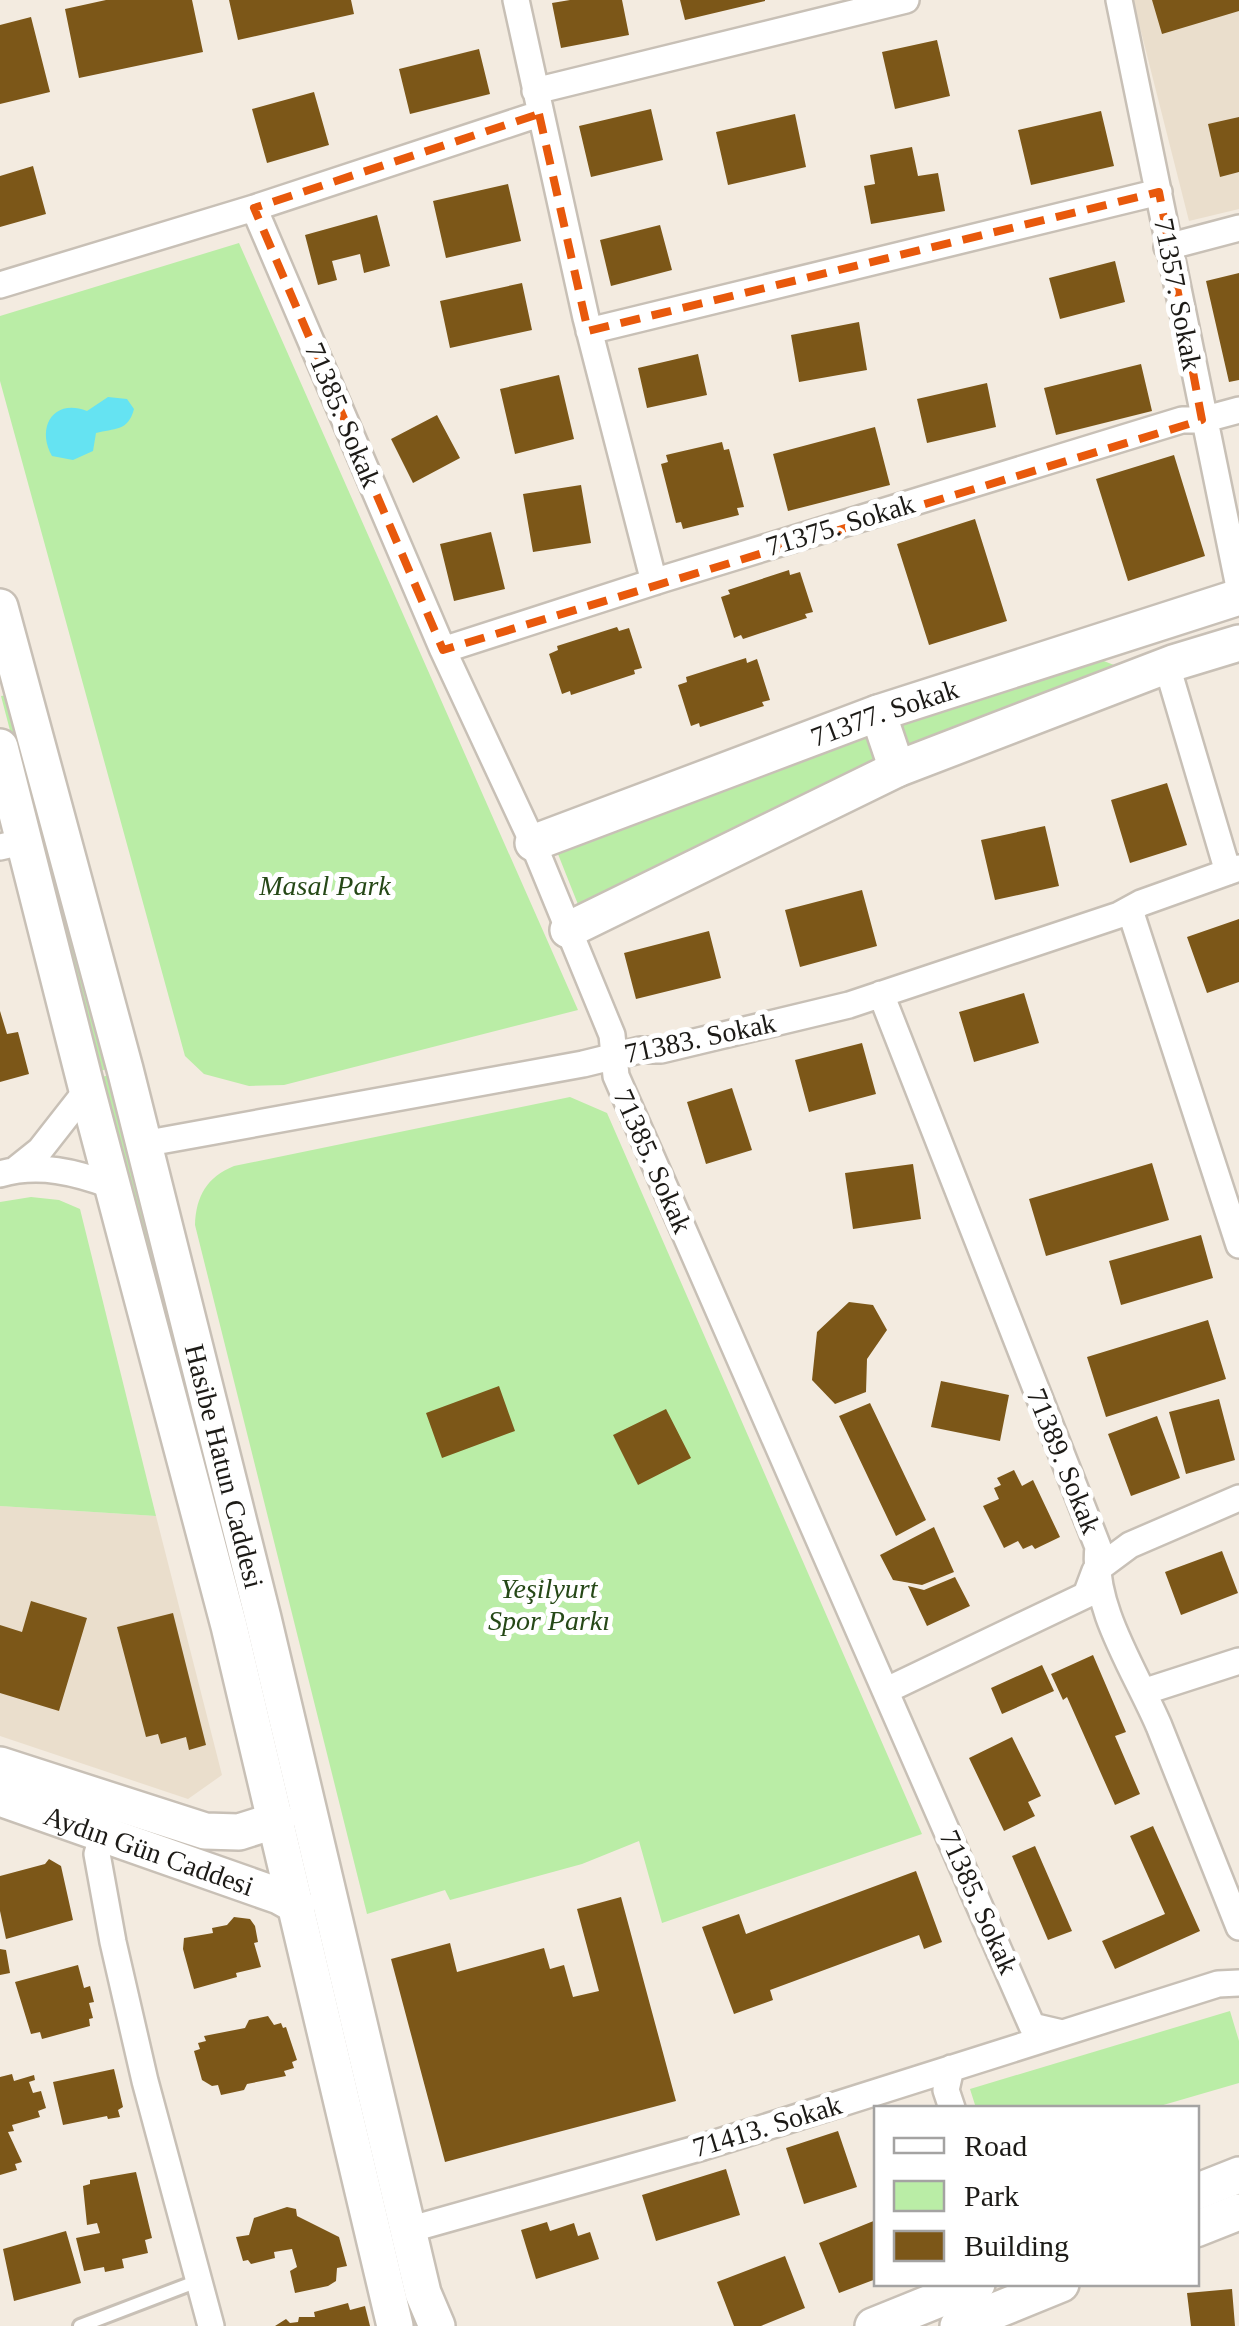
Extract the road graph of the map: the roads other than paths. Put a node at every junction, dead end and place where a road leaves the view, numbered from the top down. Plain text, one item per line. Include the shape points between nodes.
1 (516, 0) edge
2 (906, 0) edge
3 (1119, 0) edge
4 (537, 103) junction
5 (1160, 192) junction
6 (254, 208) junction
7 (1239, 228) edge
8 (1168, 246) junction
9 (0, 286) edge
10 (589, 331) junction
11 (1239, 410) edge
12 (1202, 420) junction
13 (654, 582) junction
14 (1239, 587) edge
15 (1239, 597) edge
16 (0, 606) edge
17 (1239, 643) edge
18 (443, 650) junction
19 (1174, 662) junction
20 (878, 713) junction
21 (0, 747) edge
22 (898, 770) junction
23 (533, 842) junction
24 (13, 844) edge
25 (1234, 870) edge
26 (1130, 910) junction
27 (568, 930) junction
28 (881, 994) junction
29 (614, 1056) junction
30 (87, 1090) junction
31 (143, 1144) junction
32 (8, 1172) edge
33 (113, 1186) junction
34 (1239, 1246) edge
35 (1239, 1498) edge
36 (1095, 1570) junction
37 (1239, 1662) edge
38 (887, 1690) junction
39 (1144, 1692) junction
40 (0, 1764) edge
41 (0, 1798) edge
42 (277, 1820) junction
43 (103, 1834) junction
44 (296, 1906) junction
45 (1239, 1926) edge
46 (1239, 1983) edge
47 (1062, 2033) junction
48 (951, 2068) junction
49 (951, 2106) edge
50 (1239, 2174) edge
51 (1199, 2191) edge
52 (1239, 2212) edge
53 (1199, 2228) edge
54 (408, 2230) junction
55 (198, 2281) junction
56 (972, 2286) edge
57 (1056, 2286) edge
58 (80, 2326) edge
59 (211, 2326) edge
60 (395, 2326) edge
61 (437, 2326) edge
62 (873, 2326) edge
63 (958, 2326) edge

1 - 4 street
2 - 4 street
3 - 5 street, 71357. Sokak
4 - 6 street
4 - 10 street
5 - 8 street, 71357. Sokak
5 - 10 street
6 - 9 street
6 - 18 street, 71385. Sokak
7 - 8 street
8 - 12 street, 71357. Sokak
10 - 13 street
11 - 12 street, 71375. Sokak
12 - 13 street, 71375. Sokak via 1182,420
12 - 14 street, 71357. Sokak
13 - 18 street, 71375. Sokak
15 - 20 main road, 71377. Sokak
16 - 31 main road, Hasibe Hatun Caddesi
17 - 19 main road, 71377. Sokak
18 - 23 street, 71385. Sokak
19 - 22 main road, 71377. Sokak
19 - 25 street via 1170,676
20 - 22 main road
20 - 23 main road, 71377. Sokak
21 - 24 main road, Hasibe Hatun Caddesi
22 - 27 main road, 71377. Sokak
23 - 27 street, 71385. Sokak
24 - 30 main road, Hasibe Hatun Caddesi
25 - 26 street, 71383. Sokak
26 - 28 street, 71383. Sokak
26 - 34 street
27 - 29 street, 71385. Sokak
28 - 29 street, 71383. Sokak
28 - 36 street, 71389. Sokak via 1098,1547
29 - 31 street, 71383. Sokak
29 - 38 street, 71385. Sokak via 616,1076
30 - 32 street via 40,1150
30 - 33 main road, Hasibe Hatun Caddesi
31 - 54 main road, Hasibe Hatun Caddesi via 264,1618
32 - 33 street via 53,1169
33 - 42 main road, Hasibe Hatun Caddesi
35 - 36 street via 1130,1545
36 - 38 street via 1086,1595
36 - 39 street, 71389. Sokak
37 - 39 street
38 - 47 street, 71385. Sokak via 1032,2026
39 - 45 street, 71389. Sokak
40 - 42 main road, Aydın Gün Caddesi via 204,1832 238,1832
41 - 43 main road, Aydın Gün Caddesi
42 - 44 main road, Hasibe Hatun Caddesi
43 - 44 main road, Aydın Gün Caddesi
43 - 55 street via 97,1854 114,1942
44 - 60 main road, Hasibe Hatun Caddesi
46 - 47 street, 71413. Sokak
47 - 48 street, 71413. Sokak
48 - 49 street via 946,2090
48 - 54 street, 71413. Sokak
50 - 51 main road
52 - 53 main road
54 - 61 main road, Hasibe Hatun Caddesi
55 - 58 lane
55 - 59 street
56 - 62 main road
57 - 63 main road

